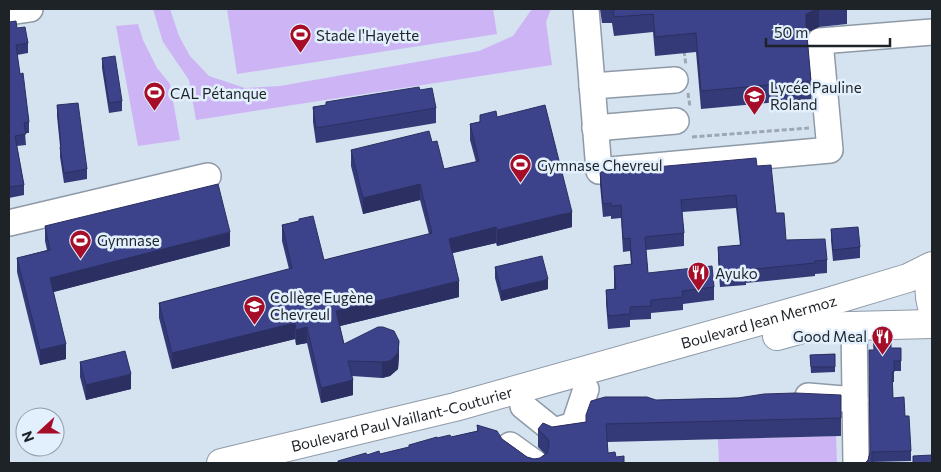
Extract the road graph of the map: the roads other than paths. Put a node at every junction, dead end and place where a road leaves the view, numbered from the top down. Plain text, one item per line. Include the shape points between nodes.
1 (586, 9) edge
2 (932, 32) edge
3 (591, 74) junction
4 (675, 80) dead end
5 (595, 128) junction
6 (684, 129) road end
7 (208, 176) dead end
8 (9, 223) edge
9 (932, 266) edge
10 (932, 274) edge
11 (932, 307) edge
12 (932, 324) edge
13 (854, 325) junction
14 (584, 380) junction
15 (786, 394) edge
16 (855, 400) junction
17 (510, 445) edge
18 (221, 463) edge
19 (292, 463) edge
20 (536, 463) edge
21 (856, 463) edge

1 - 3 street
2 - 5 street via 820,41 830,150 599,171
3 - 4 street
3 - 5 street
5 - 6 street
7 - 8 street
9 - 14 main road, Boulevard Jean Mermoz via 908,278
10 - 11 main road via 929,287
12 - 13 main road, Boulevard Jean Mermoz
13 - 14 main road, Boulevard Jean Mermoz via 810,327
13 - 16 street
14 - 18 main road, Boulevard Paul Vaillant-Couturier
14 - 19 main road, Boulevard Paul Vaillant-Couturier via 523,406
15 - 16 street
16 - 21 street
17 - 20 street

